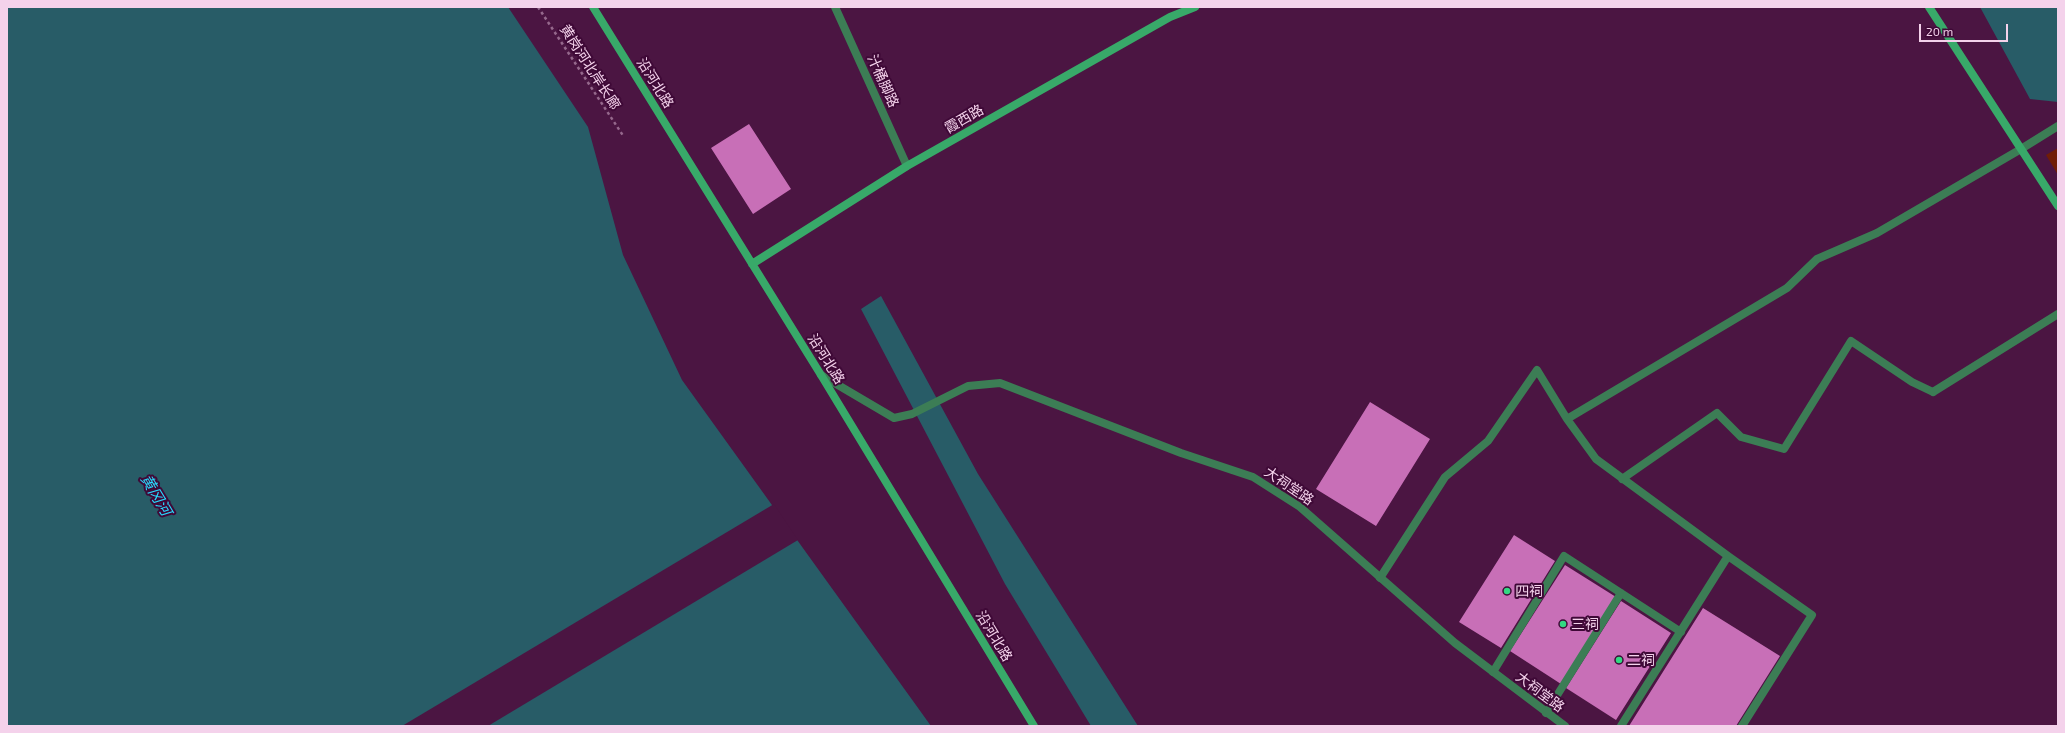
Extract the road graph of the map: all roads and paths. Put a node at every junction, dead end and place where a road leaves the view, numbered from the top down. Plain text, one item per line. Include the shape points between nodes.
1 (538, 7) edge
2 (593, 7) edge
3 (835, 7) edge
4 (1195, 7) edge
5 (1929, 7) edge
6 (2058, 126) edge
7 (624, 137) dead end
8 (2021, 149) junction
9 (907, 166) junction
10 (2058, 206) edge
11 (752, 264) junction
12 (2058, 314) edge
13 (821, 375) junction
14 (1567, 419) junction
15 (1622, 478) junction
16 (1728, 556) junction
17 (1380, 578) junction
18 (1621, 593) junction
19 (1681, 632) junction
20 (1493, 672) junction
21 (1546, 713) junction
22 (1034, 726) edge
23 (1565, 726) edge
24 (1621, 726) edge
25 (1742, 726) edge

1 - 7 path, 黄岗河北岸长廊
2 - 11 street, 沿河北路
3 - 9 street, 汁桶脚路
4 - 9 street, 霞西路 via 1170,17
5 - 8 street
6 - 8 street
8 - 10 street
8 - 14 street via 1877,233 1817,259 1787,288
9 - 11 street, 霞西路
11 - 13 street, 沿河北路
12 - 15 street via 1933,392 1912,382 1851,340 1784,449 1741,437 1718,413
13 - 17 street, 大祠堂路 via 894,418 912,414 968,386 1000,383 1181,453 1253,477 1300,507
13 - 22 street, 沿河北路
14 - 15 street via 1596,459
14 - 17 street via 1537,370 1488,441 1445,477
15 - 16 street
16 - 19 street
16 - 25 street via 1812,615
17 - 20 street, 大祠堂路 via 1455,643
18 - 19 street
18 - 20 street via 1564,556
18 - 21 street
19 - 24 street
20 - 21 street, 大祠堂路
21 - 23 street, 大祠堂路

